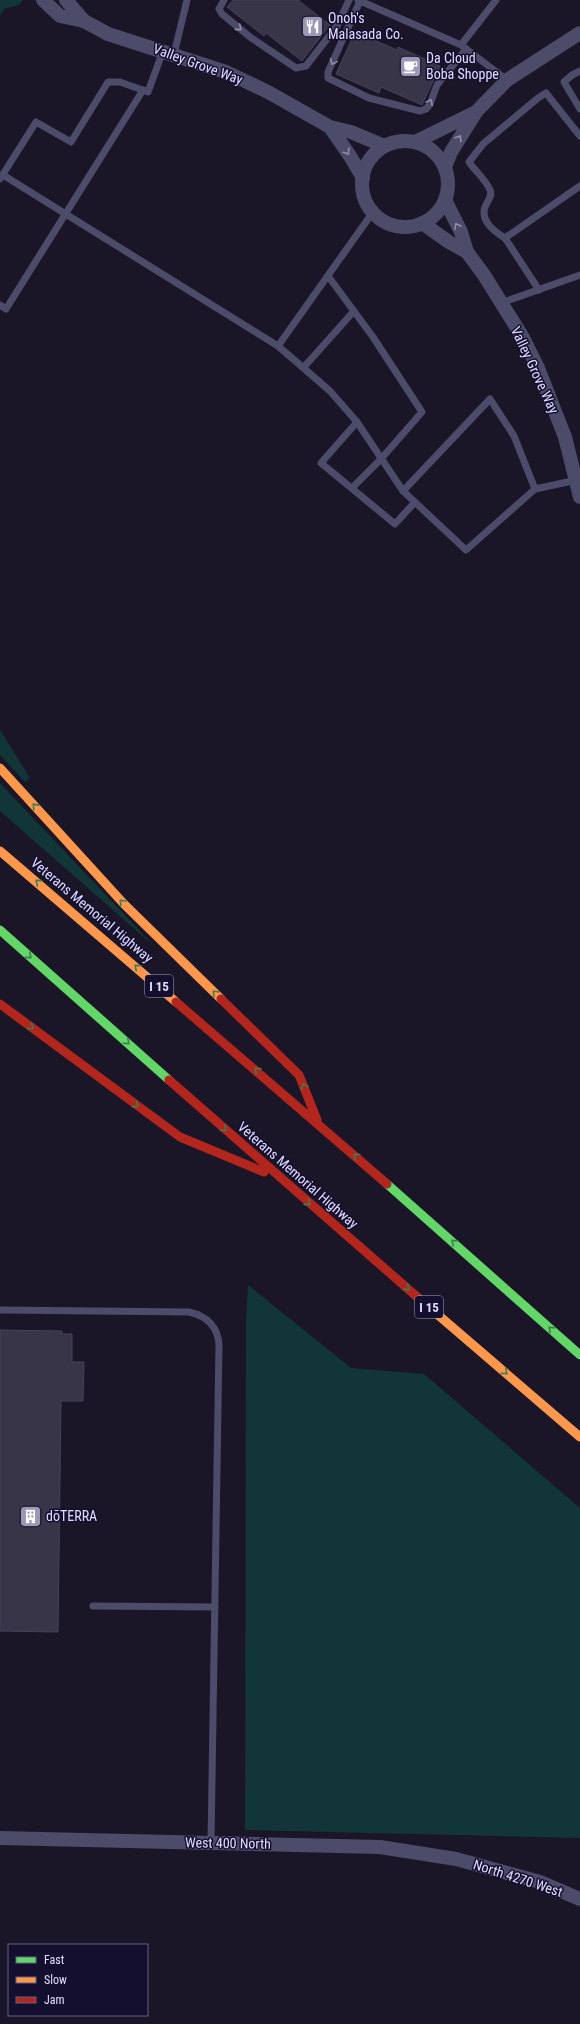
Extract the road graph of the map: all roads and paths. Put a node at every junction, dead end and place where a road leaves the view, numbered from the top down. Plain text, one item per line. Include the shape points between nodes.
1 (43, 0) edge
2 (66, 0) edge
3 (224, 0) edge
4 (349, 0) edge
5 (359, 0) edge
6 (496, 0) edge
7 (186, 1) edge
8 (84, 21) junction
9 (580, 33) edge
10 (464, 47) junction
11 (168, 52) junction
12 (580, 72) edge
13 (507, 80) junction
14 (143, 90) junction
15 (580, 109) edge
16 (476, 112) junction
17 (330, 127) junction
18 (580, 136) edge
19 (415, 142) junction
20 (384, 146) junction
21 (444, 167) junction
22 (1, 177) edge
23 (362, 178) junction
24 (580, 186) edge
25 (445, 200) junction
26 (373, 212) junction
27 (66, 214) junction
28 (427, 226) junction
29 (505, 238) junction
30 (467, 252) junction
31 (580, 275) edge
32 (328, 276) junction
33 (539, 290) junction
34 (501, 303) junction
35 (0, 305) edge
36 (354, 312) junction
37 (278, 346) junction
38 (304, 367) junction
39 (357, 422) junction
40 (381, 459) junction
41 (576, 480) junction
42 (352, 488) junction
43 (536, 489) junction
44 (403, 491) junction
45 (580, 497) edge
46 (415, 502) junction
47 (0, 768) edge
48 (0, 850) edge
49 (0, 930) edge
50 (0, 1004) edge
51 (318, 1123) junction
52 (278, 1177) junction
53 (0, 1310) edge
54 (580, 1355) edge
55 (580, 1437) edge
56 (93, 1606) dead end
57 (215, 1607) junction
58 (0, 1838) edge
59 (211, 1842) junction
60 (456, 1859) joint
61 (580, 1899) edge

1 - 8 street, Valley Grove Way via 60,16
2 - 8 street, Valley Grove Way
3 -> 4 lane via 219,9 222,14 250,37 296,68 306,66 337,26
5 - 10 lane
5 -> 10 lane via 328,72 328,78 369,98 420,111 426,109 437,85
6 - 10 lane
7 - 11 lane
8 - 11 street, Valley Grove Way via 108,34
9 - 13 street
10 - 13 lane
11 - 14 lane via 148,92
11 - 17 street, Valley Grove Way via 226,72
12 - 15 lane via 564,82
13 - 16 street
14 - 22 lane via 120,82 108,82 71,142 36,122
14 - 27 lane
16 - 19 street
21 -> 16 street
17 - 20 street, Valley Grove Way via 351,132
17 -> 23 street, Valley Grove Way
18 - 29 lane via 546,93 483,144 469,162 490,190 490,197 484,208 486,222
19 - 20 street via 404,141
19 - 21 street via 432,151
20 - 23 street via 366,165
21 - 25 street via 448,178
22 - 27 lane
23 - 26 street via 364,196
24 - 29 lane
25 - 28 street
30 -> 25 street, Valley Grove Way
26 - 28 street via 383,220 396,225
26 - 32 lane
27 - 35 lane via 6,309
27 - 37 lane
28 - 30 street, Valley Grove Way
29 - 33 lane
30 - 34 street, Valley Grove Way
31 - 33 lane
32 - 36 lane
32 - 37 lane
33 - 34 lane
34 - 41 street, Valley Grove Way via 538,368 565,437
36 - 38 lane
36 - 40 lane via 422,412
37 - 38 lane
38 - 39 lane
39 - 40 lane
39 - 42 lane via 321,463
40 - 42 lane
40 - 44 lane
41 - 43 lane
41 - 45 street, Valley Grove Way
42 - 46 lane via 395,524
43 - 44 lane via 514,436 490,399
43 - 46 lane via 466,550
44 - 46 lane
51 -> 47 highway via 299,1075 124,904
51 -> 48 highway, Veterans Memorial Highway / I 15
49 -> 52 highway, Veterans Memorial Highway / I 15
50 -> 52 highway via 180,1137
54 -> 51 highway, Veterans Memorial Highway / I 15
52 -> 55 highway, Veterans Memorial Highway / I 15
53 - 57 lane via 189,1312 204,1317 214,1327 219,1345
56 - 57 lane
57 - 59 lane
58 - 59 street, West 400 North
59 - 60 street, West 400 North via 380,1847
60 - 61 street, North 4270 West via 540,1882

